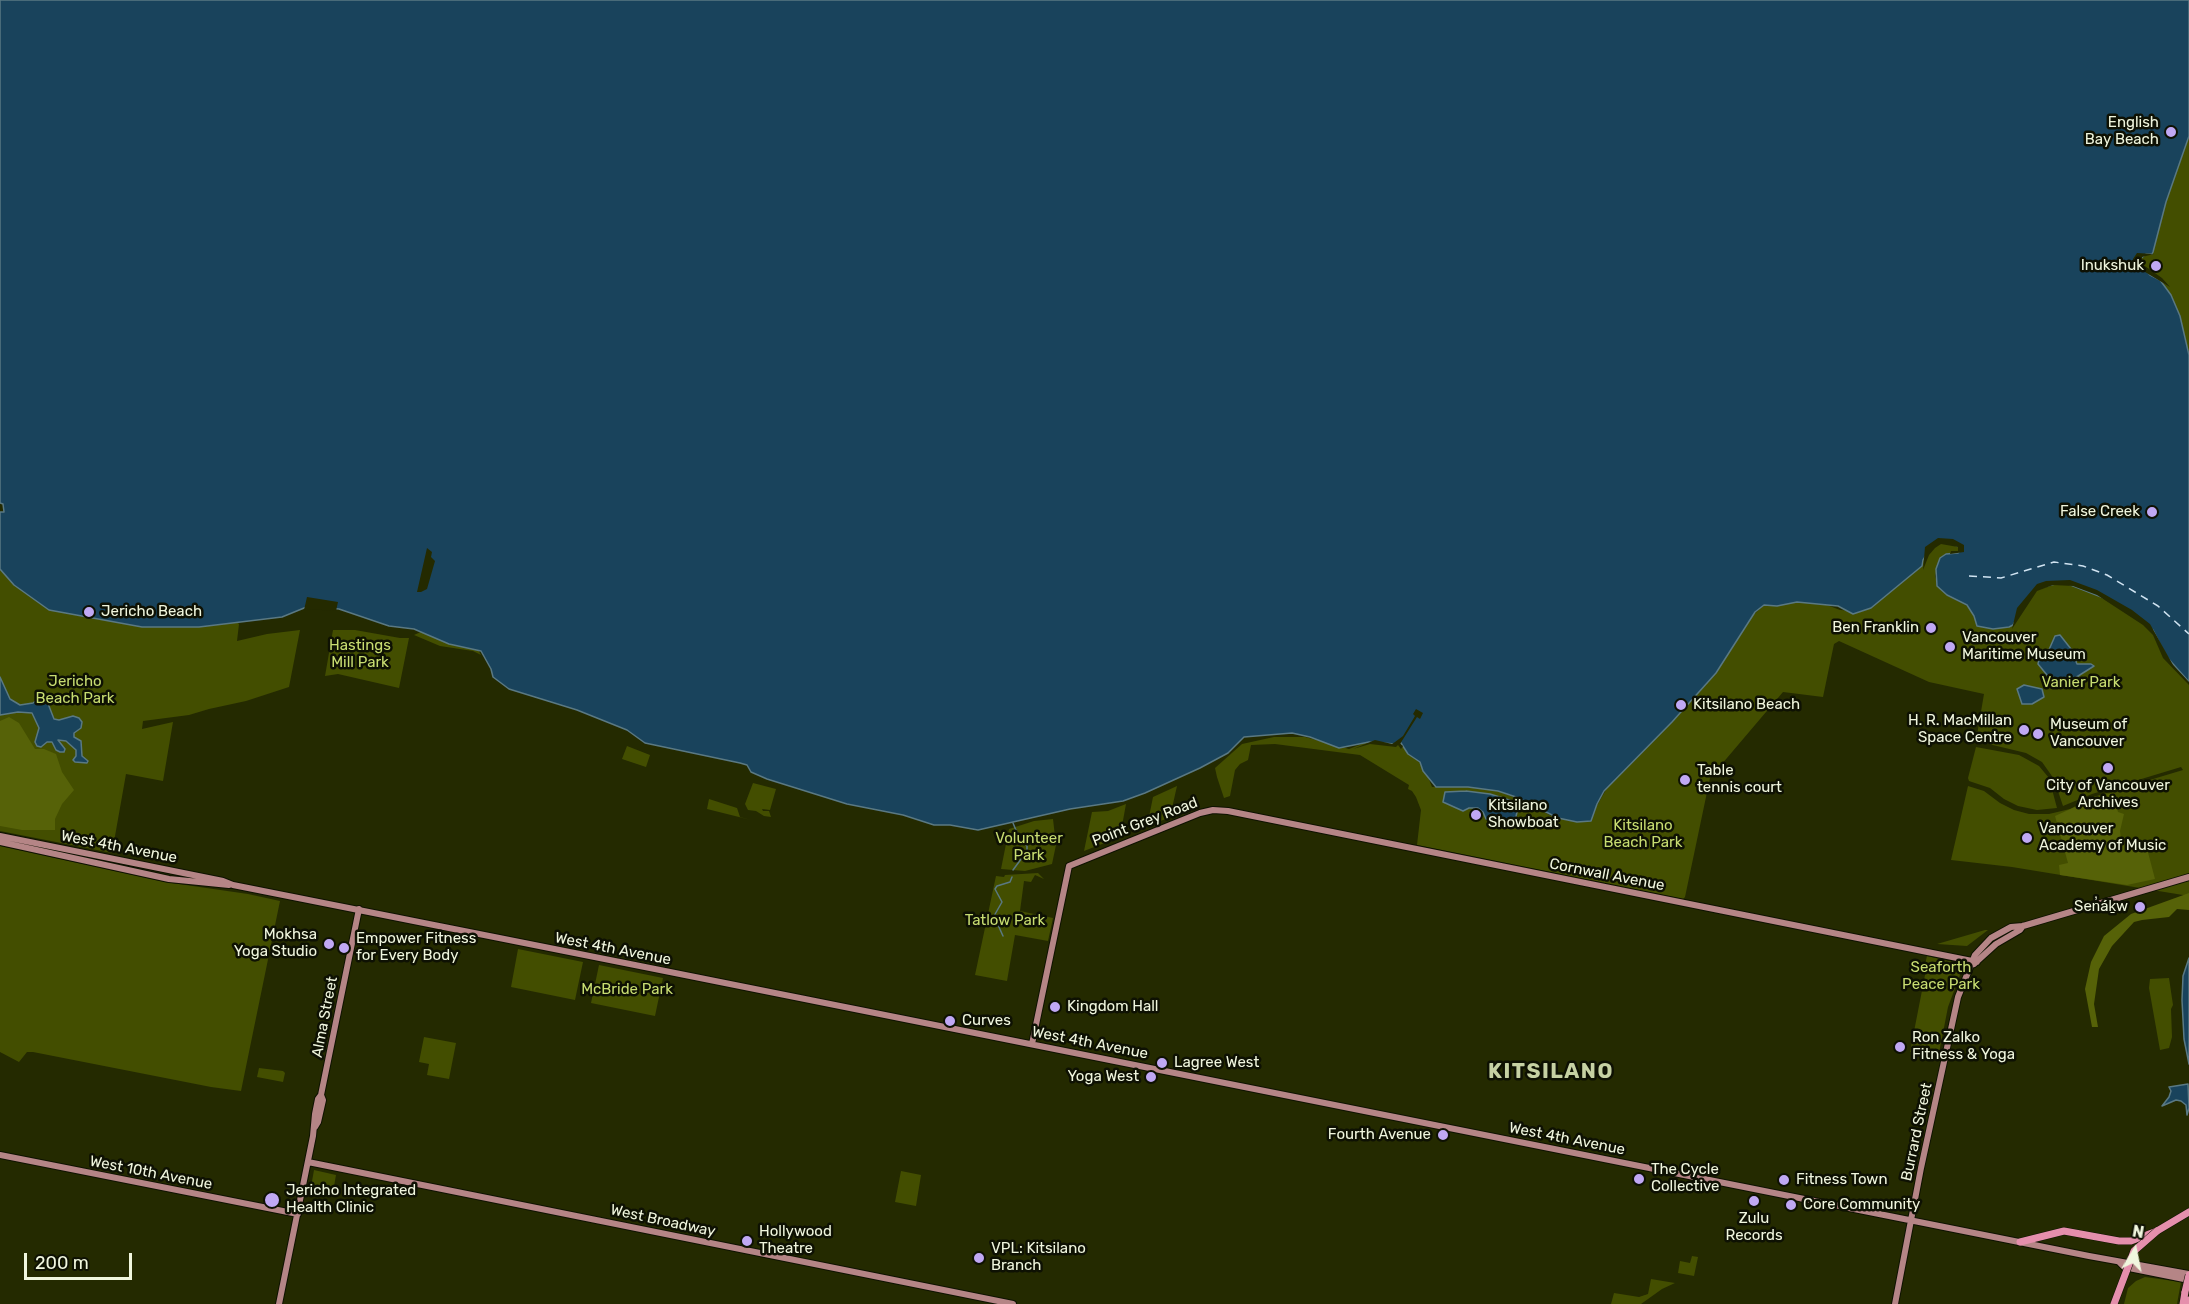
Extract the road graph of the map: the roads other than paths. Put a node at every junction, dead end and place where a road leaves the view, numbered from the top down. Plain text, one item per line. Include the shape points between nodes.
1 (1232, 812) joint
2 (0, 836) edge
3 (0, 842) edge
4 (2189, 877) edge
5 (233, 885) junction
6 (359, 909) junction
7 (1973, 964) junction
8 (1032, 1044) junction
9 (0, 1155) edge
10 (308, 1162) junction
11 (2189, 1212) edge
12 (298, 1214) junction
13 (1911, 1221) junction
14 (2157, 1231) junction
15 (2020, 1242) junction
16 (2119, 1262) junction
17 (2189, 1274) edge
18 (2189, 1280) edge
19 (279, 1304) edge
20 (1013, 1304) edge
21 (1895, 1304) edge
22 (2114, 1304) edge
23 (2183, 1304) edge

1 - 7 main road, Cornwall Avenue
1 - 8 main road, Point Grey Road via 1200,813 1070,866
2 - 5 main road, West 4th Avenue
3 - 5 main road, West 4th Avenue via 169,879
4 - 7 main road, Burrard Street via 2011,927 1991,938
5 - 6 main road, West 4th Avenue
6 - 8 main road, West 4th Avenue
6 - 10 main road, Alma Street
7 - 13 main road, Burrard Street via 1958,997
8 - 13 main road, West 4th Avenue
9 - 12 main road, West 10th Avenue
10 - 12 main road, Alma Street
10 - 20 main road, West Broadway
11 - 14 highway
12 - 19 main road, Alma Street
13 - 15 main road, West 4th Avenue
13 - 21 main road, Burrard Street
14 - 15 highway via 2125,1241 2064,1231
14 - 22 highway, bridge via 2134,1251
15 - 16 main road, West 4th Avenue
16 - 17 main road, West 4th Avenue
16 - 18 main road, West 4th Avenue via 2124,1267
17 - 23 highway, bridge

